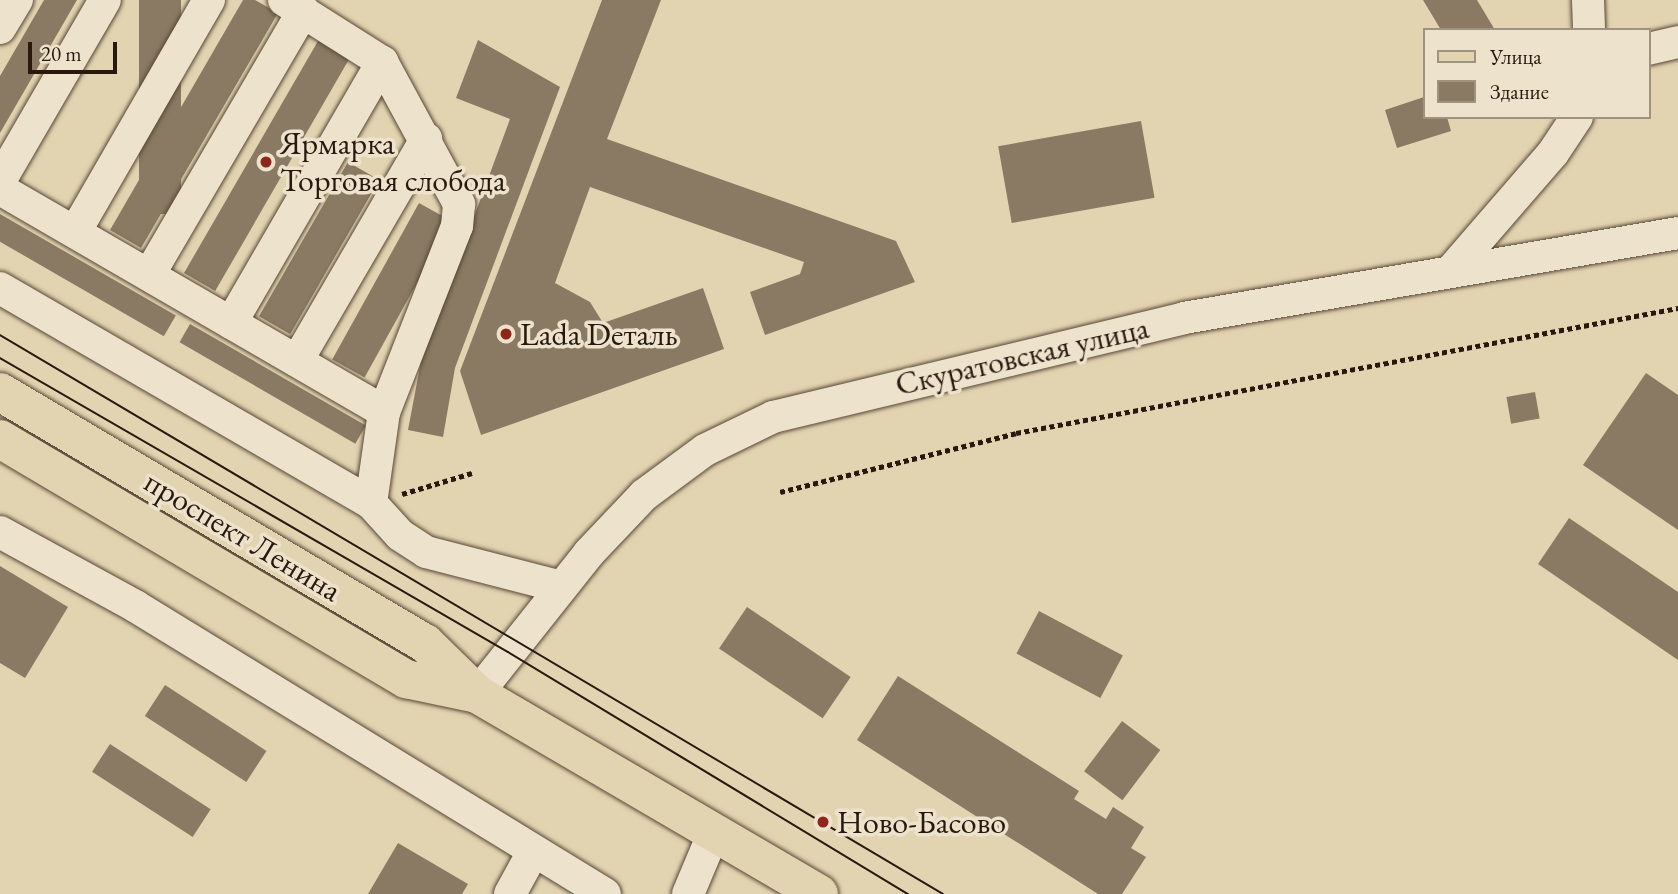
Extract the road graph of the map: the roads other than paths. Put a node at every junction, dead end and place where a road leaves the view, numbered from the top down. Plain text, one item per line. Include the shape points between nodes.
1 (105, 0) edge
2 (209, 0) edge
3 (1588, 0) edge
4 (293, 6) edge
5 (1589, 28) edge
6 (1678, 42) edge
7 (1650, 49) edge
8 (382, 62) junction
9 (1576, 119) edge
10 (426, 139) junction
11 (0, 181) edge
12 (0, 189) edge
13 (75, 232) junction
14 (1678, 233) edge
15 (1451, 272) junction
16 (149, 275) junction
17 (0, 288) edge
18 (231, 323) junction
19 (298, 361) junction
20 (0, 392) edge
21 (384, 412) junction
22 (0, 439) edge
23 (371, 503) junction
24 (0, 532) edge
25 (561, 587) junction
26 (477, 694) junction
27 (714, 832) junction
28 (533, 852) junction
29 (510, 894) edge
30 (606, 894) edge
31 (688, 894) edge
32 (818, 894) edge

1 - 11 street
2 - 13 street
3 - 5 street
4 - 8 street
4 - 16 street
6 - 7 street
8 - 10 street
8 - 18 street
9 - 15 street via 1553,153
10 - 19 street
10 - 21 street via 453,189 460,215
12 - 13 street
13 - 16 street
14 - 15 street, Скуратовская улица
15 - 25 street, Скуратовская улица via 1184,318 774,417 705,450 644,495
16 - 18 street
17 - 23 street
18 - 19 street
19 - 21 street
20 - 26 main road, проспект Ленина via 425,643
21 - 23 street
22 - 26 main road, проспект Ленина via 406,679
23 - 25 street via 400,536 426,552
24 - 28 street via 135,606
25 - 26 street, Скуратовская улица
26 - 27 main road, проспект Ленина
27 - 31 street
27 - 32 main road, проспект Ленина
28 - 29 street
28 - 30 street

